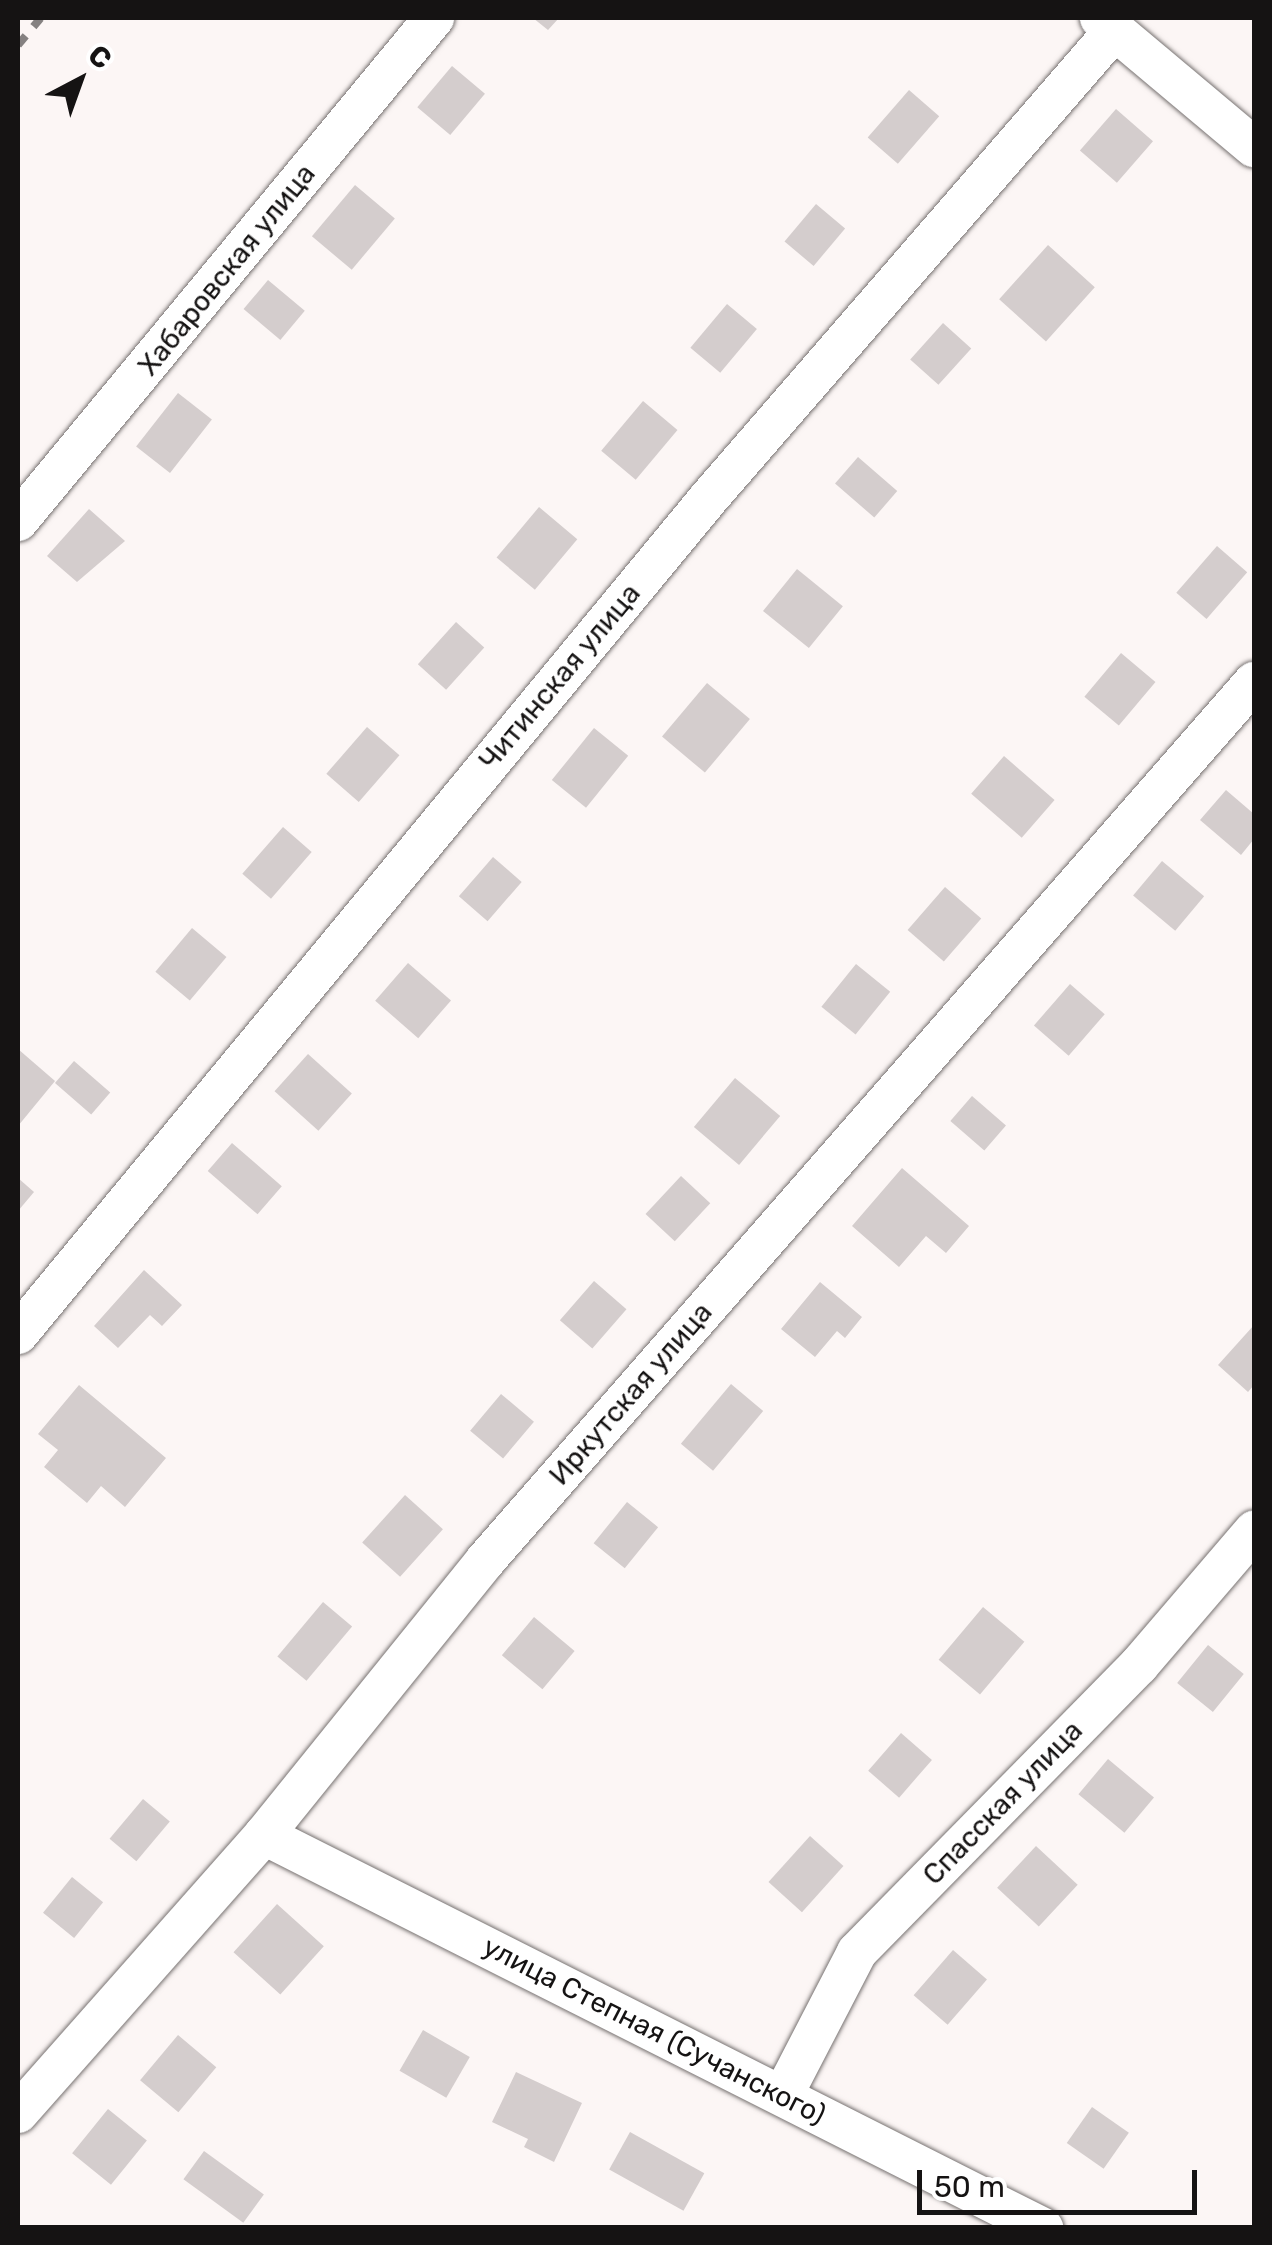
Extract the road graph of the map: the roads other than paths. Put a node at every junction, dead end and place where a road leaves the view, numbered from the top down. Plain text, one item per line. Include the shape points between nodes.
1 (434, 18) edge
2 (1107, 24) edge
3 (1254, 148) edge
4 (18, 521) edge
5 (1254, 682) edge
6 (18, 1334) edge
7 (1254, 1531) edge
8 (264, 1835) junction
9 (783, 2095) junction
10 (18, 2113) edge
11 (1043, 2228) edge

1 - 4 street, Хабаровская улица
2 - 3 street
2 - 6 street, Читинская улица
5 - 8 street, Иркутская улица via 485,1561
7 - 9 street, Спасская улица via 1139,1664 857,1952
8 - 9 street, улица Степная (Сучанского)
8 - 10 street, Иркутская улица
9 - 11 street, улица Степная (Сучанского)

